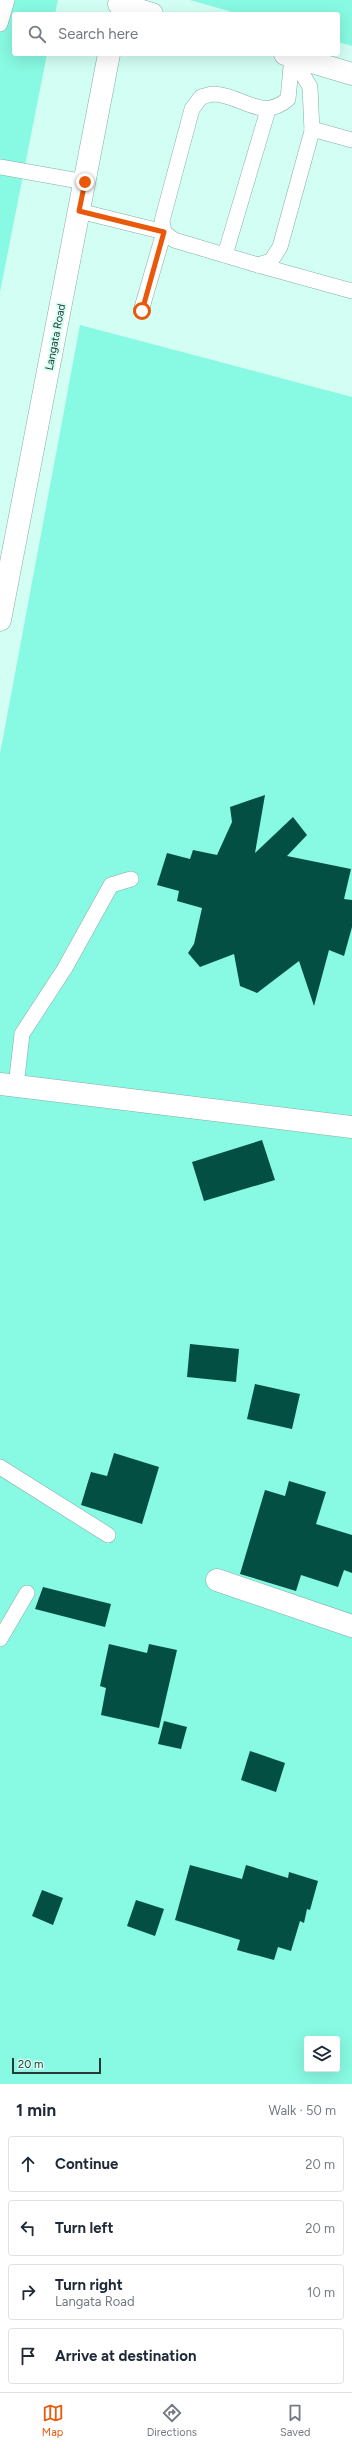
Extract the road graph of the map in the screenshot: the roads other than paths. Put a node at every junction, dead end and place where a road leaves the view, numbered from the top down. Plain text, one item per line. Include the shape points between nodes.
1 (7, 0) edge
2 (119, 6) edge
3 (144, 12) edge
4 (0, 24) edge
5 (109, 56) edge
6 (288, 56) edge
7 (289, 56) edge
8 (291, 56) edge
9 (352, 74) edge
10 (268, 110) junction
11 (312, 129) junction
12 (352, 140) edge
13 (0, 167) edge
14 (85, 182) junction
15 (79, 211) junction
16 (164, 232) junction
17 (225, 255) junction
18 (258, 265) junction
19 (352, 291) edge
20 (142, 311) dead end
21 (0, 620) edge
22 (131, 879) dead end
23 (8, 1085) edge
24 (352, 1127) edge
25 (0, 1467) edge
26 (108, 1535) dead end
27 (216, 1580) dead end
28 (27, 1593) dead end
29 (352, 1626) edge
30 (0, 1639) edge

1 - 4 lane
2 - 3 street
5 - 14 street, Langata Road
6 - 10 lane via 288,99 279,107
7 - 11 lane via 310,87
8 - 9 street
10 - 16 lane via 214,94 201,97 192,109 162,221
10 - 17 lane
11 - 12 lane
11 - 18 lane via 280,247 271,261
13 - 14 lane
14 - 15 street, Langata Road
15 - 16 lane
15 - 21 street, Langata Road
16 - 17 lane via 174,240
16 - 20 lane
17 - 18 lane
18 - 19 lane
22 - 23 lane via 111,885 66,968 22,1034
23 - 24 street
25 - 26 lane
27 - 29 street
28 - 30 lane

